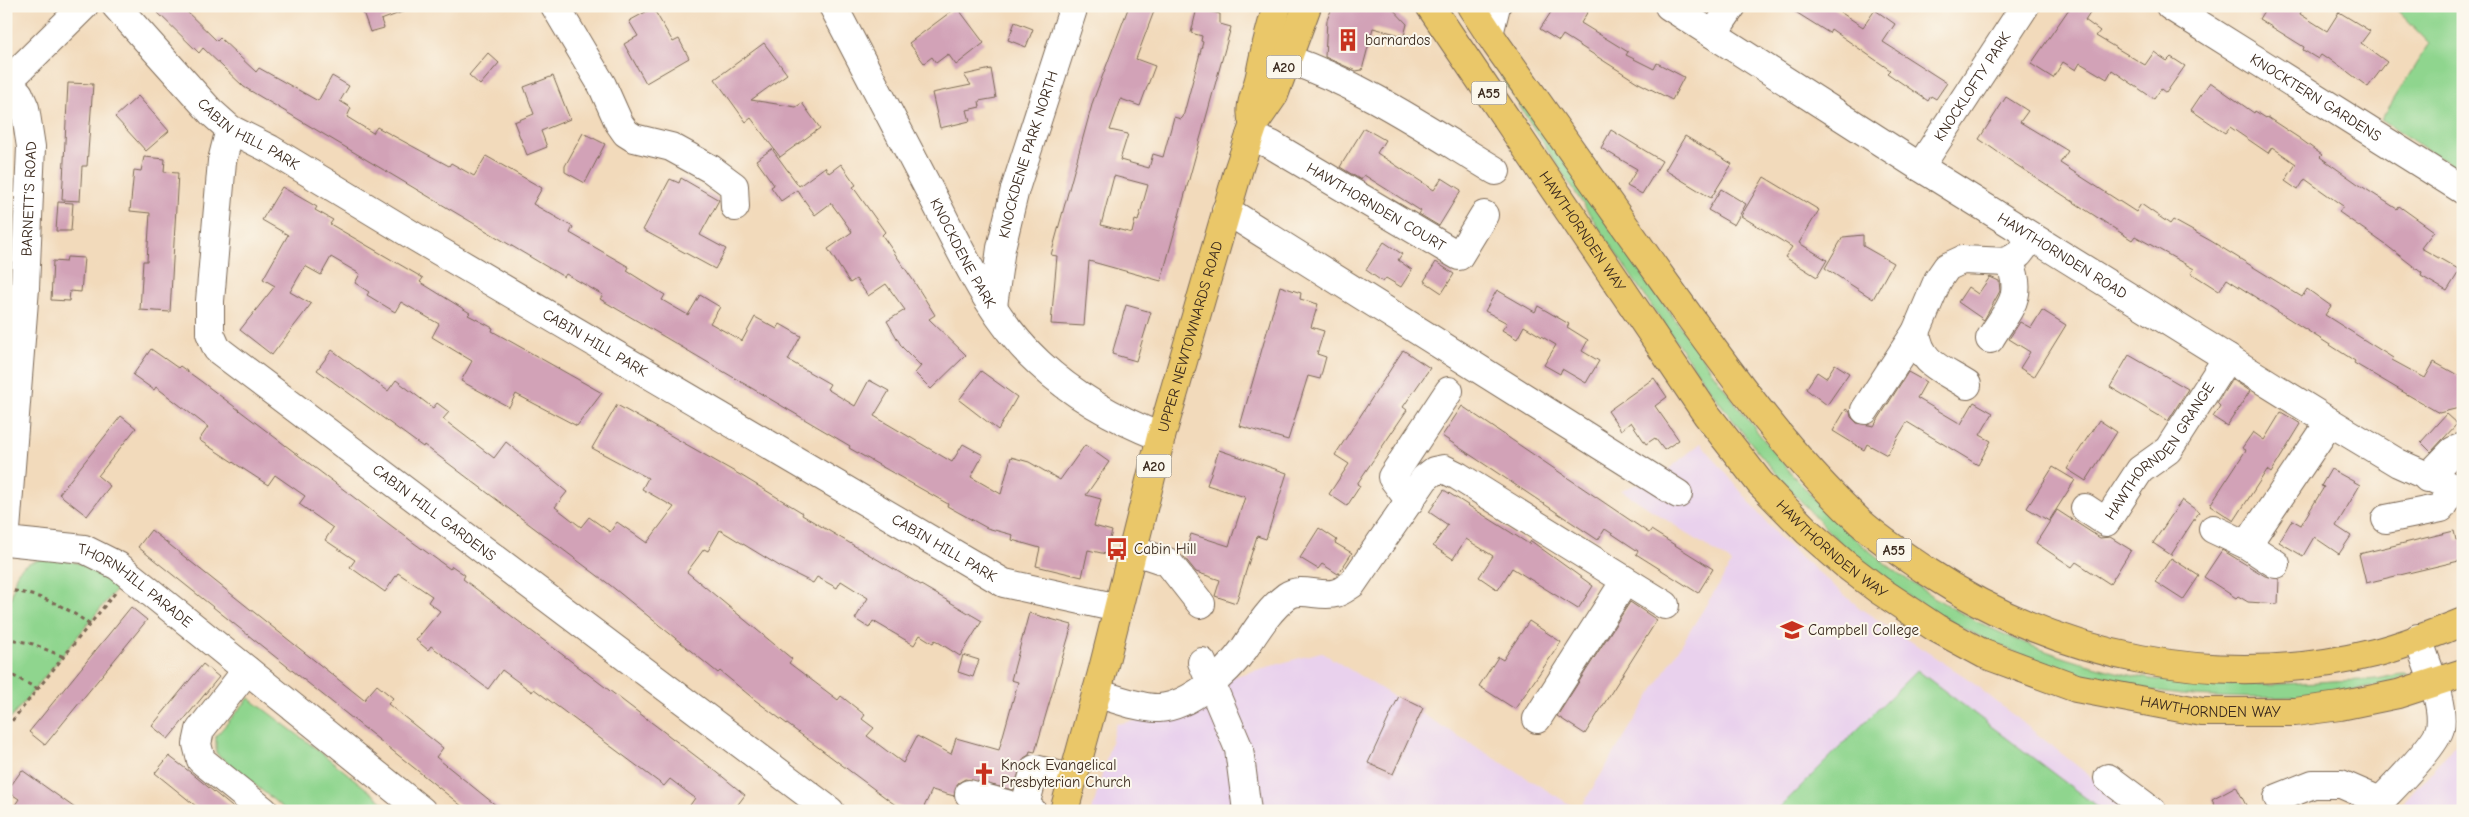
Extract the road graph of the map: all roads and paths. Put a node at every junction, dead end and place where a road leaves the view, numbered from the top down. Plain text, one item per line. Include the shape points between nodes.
1 (12, 6) edge
2 (84, 6) edge
3 (116, 6) edge
4 (556, 6) edge
5 (833, 6) edge
6 (1074, 6) edge
7 (1265, 6) edge
8 (1277, 6) edge
9 (1291, 6) edge
10 (1307, 6) edge
11 (1412, 6) edge
12 (1430, 6) edge
13 (1471, 6) edge
14 (1496, 6) edge
15 (1670, 6) edge
16 (1732, 6) edge
17 (2025, 6) edge
18 (2170, 6) edge
19 (6, 14) edge
20 (1442, 18) edge
21 (1489, 34) junction
22 (1713, 34) junction
23 (1287, 59) junction
24 (1261, 71) junction
25 (7, 82) edge
26 (1251, 124) junction
27 (230, 129) junction
28 (1531, 157) junction
29 (1920, 167) junction
30 (1496, 171) dead end
31 (2463, 190) edge
32 (735, 207) dead end
33 (1226, 210) junction
34 (1484, 215) dead end
35 (2032, 237) junction
36 (2009, 260) junction
37 (993, 306) junction
38 (1916, 332) junction
39 (1990, 339) dead end
40 (2227, 358) junction
41 (1967, 384) dead end
42 (1449, 391) dead end
43 (1865, 410) dead end
44 (2330, 422) junction
45 (1161, 437) junction
46 (2463, 447) edge
47 (2428, 478) junction
48 (2458, 490) edge
49 (1678, 494) dead end
50 (1410, 501) junction
51 (2085, 508) dead end
52 (2386, 519) dead end
53 (2213, 529) dead end
54 (6, 530) edge
55 (6, 541) edge
56 (2247, 545) junction
57 (1132, 550) junction
58 (2276, 564) dead end
59 (1614, 575) junction
60 (130, 576) junction
61 (6, 589) edge
62 (1201, 604) dead end
63 (1665, 605) dead end
64 (1118, 608) junction
65 (2463, 622) edge
66 (90, 625) junction
67 (6, 638) edge
68 (2418, 638) junction
69 (64, 657) junction
70 (247, 670) junction
71 (6, 672) edge
72 (1207, 673) junction
73 (2463, 673) edge
74 (2432, 684) junction
75 (38, 689) junction
76 (1096, 693) junction
77 (6, 718) edge
78 (1537, 719) dead end
79 (2108, 778) dead end
80 (1072, 779) junction
81 (969, 794) dead end
82 (2278, 798) dead end
83 (2375, 806) edge
84 (1028, 810) edge
85 (264, 811) edge
86 (422, 811) edge
87 (830, 811) edge
88 (1064, 811) edge
89 (1247, 811) edge
90 (2152, 811) edge

1 - 19 path
2 - 25 street
3 - 27 street, CABIN HILL PARK
4 - 32 street via 602,84 626,133 634,138 671,146 711,169 734,186
5 - 37 street, KNOCKDENE PARK via 975,278
6 - 37 street, KNOCKDENE PARK NORTH via 1015,189 1001,248
7 - 26 highway via 1243,93
8 - 24 highway, UPPER NEWTOWNARDS ROAD / A20
9 - 24 highway via 1276,53
10 - 23 highway, UPPER NEWTOWNARDS ROAD / A20
11 - 28 highway via 1507,141
12 - 20 highway, HAWTHORNDEN WAY / A55
13 - 21 highway, A55
14 - 21 street
15 - 22 street, HAWTHORNDEN ROAD
16 - 22 street
17 - 29 street, KNOCKLOFTY PARK
18 - 31 street, KNOCKTERN GARDENS
20 - 28 highway, HAWTHORNDEN WAY / A55
21 - 68 highway, A55 via 1738,385 1816,479 1886,544 1948,585 1989,609 2054,637 2128,658 2177,665 2279,667 2375,653
22 - 29 street, HAWTHORNDEN ROAD
23 - 26 highway, UPPER NEWTOWNARDS ROAD / A20 via 1274,96
23 - 30 street via 1337,78 1383,102
24 - 26 highway, UPPER NEWTOWNARDS ROAD / A20
25 - 54 street, BARNETT'S ROAD via 25,108 31,147 24,307
26 - 33 highway, UPPER NEWTOWNARDS ROAD / A20
26 - 34 street, HAWTHORNDEN COURT via 1272,145 1459,256
27 - 64 street, CABIN HILL PARK via 270,149 1004,583
27 - 87 street, CABIN HILL GARDENS via 222,161 210,301 210,333 217,349
28 - 74 highway, HAWTHORNDEN WAY / A55 via 1707,415 1760,483 1846,565 1936,628 1984,654 2076,688 2202,712 2295,712 2340,706
29 - 35 street, HAWTHORNDEN ROAD
33 - 45 highway, UPPER NEWTOWNARDS ROAD / A20
33 - 49 street
35 - 36 street via 2019,254
35 - 40 street, HAWTHORNDEN ROAD
36 - 38 street via 1962,260 1947,267 1938,280
36 - 39 street via 2016,276 2017,293
37 - 45 street, KNOCKDENE PARK via 1016,338 1063,384 1111,416
38 - 41 street via 1918,347 1926,360
38 - 43 street
40 - 44 street, HAWTHORNDEN ROAD
40 - 51 street, HAWTHORNDEN GRANGE via 2168,450 2140,470 2106,522
42 - 50 street via 1392,477
44 - 47 street, HAWTHORNDEN ROAD
44 - 56 street
45 - 57 highway, UPPER NEWTOWNARDS ROAD / A20
46 - 47 street via 2453,451
47 - 48 street, HAWTHORNDEN ROAD
48 - 52 street via 2441,508
50 - 59 street via 1425,478 1444,469 1483,490
50 - 72 street via 1352,584 1336,593 1291,593 1262,623 1231,665
53 - 56 street
55 - 60 street, THORNHILL PARADE via 84,549 118,566
56 - 58 street
57 - 62 street via 1168,562
57 - 64 highway, UPPER NEWTOWNARDS ROAD / A20
59 - 63 street
59 - 78 street
60 - 66 path
60 - 70 street, THORNHILL PARADE
61 - 66 path via 51,600
64 - 76 highway, UPPER NEWTOWNARDS ROAD / A20
65 - 68 highway, A55
66 - 69 path
67 - 69 path via 33,644
68 - 74 street
69 - 75 path
70 - 85 street via 200,730 197,744 201,760
70 - 86 street, THORNHILL PARADE
71 - 75 path
72 - 76 street via 1170,706 1158,708
72 - 89 street via 1240,749
73 - 74 highway, HAWTHORNDEN WAY / A55
74 - 83 street via 2440,712 2440,729 2431,744
75 - 77 path via 11,722
76 - 80 highway, UPPER NEWTOWNARDS ROAD / A20
79 - 90 street
80 - 84 street via 1034,769
80 - 88 highway, UPPER NEWTOWNARDS ROAD / A20
81 - 84 street
82 - 83 street via 2313,784 2342,784

